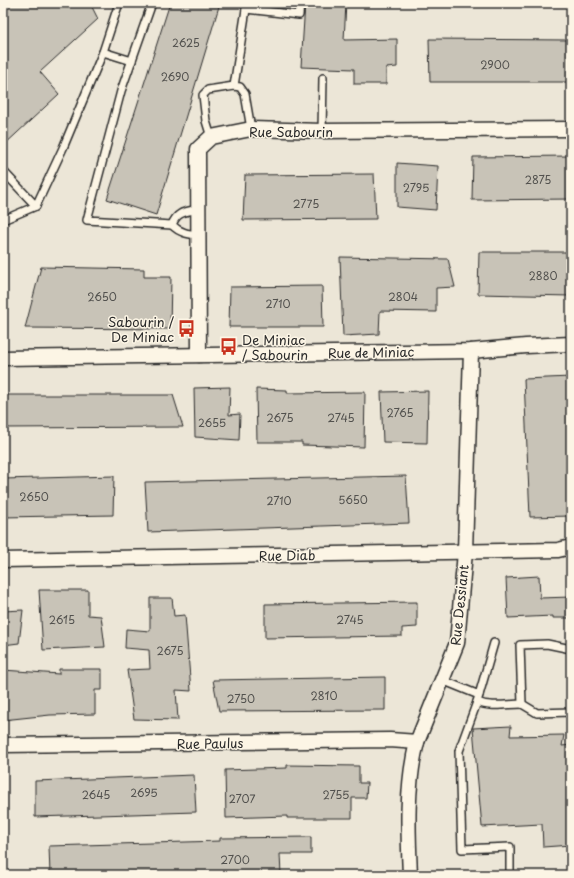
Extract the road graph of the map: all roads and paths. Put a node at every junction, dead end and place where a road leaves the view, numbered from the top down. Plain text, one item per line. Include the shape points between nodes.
1 (119, 3) edge
2 (152, 3) edge
3 (300, 3) edge
4 (247, 6) edge
5 (103, 52) junction
6 (132, 61) junction
7 (323, 78) dead end
8 (234, 86) junction
9 (251, 129) junction
10 (571, 129) edge
11 (322, 131) junction
12 (211, 137) junction
13 (3, 171) edge
14 (36, 206) junction
15 (199, 209) junction
16 (3, 220) edge
17 (172, 225) junction
18 (199, 235) junction
19 (571, 344) edge
20 (471, 351) junction
21 (199, 355) junction
22 (3, 358) edge
23 (571, 547) edge
24 (465, 552) junction
25 (3, 560) edge
26 (494, 643) dead end
27 (571, 649) edge
28 (442, 680) junction
29 (478, 699) junction
30 (522, 704) junction
31 (571, 712) edge
32 (417, 742) junction
33 (3, 745) edge
34 (410, 875) edge
35 (510, 875) edge

1 - 5 lane
2 - 6 lane
3 - 4 lane via 299,15
4 - 8 lane
5 - 6 lane
5 - 14 lane
6 - 17 lane via 121,91 87,220
7 - 11 lane
8 - 9 lane via 240,87 244,94
8 - 12 lane via 208,90 203,95
9 - 11 street, Rue Sabourin
9 - 12 street, Rue Sabourin
10 - 11 street, Rue Sabourin
12 - 15 street via 198,149
13 - 14 lane
14 - 16 lane
15 - 17 lane via 181,213
15 - 18 street
17 - 18 lane via 183,233
18 - 21 street
19 - 20 street, Rue de Miniac
20 - 21 street, Rue de Miniac
20 - 24 street, Rue Dessiant
21 - 22 street, Rue de Miniac
23 - 24 street, Rue Diab via 558,550
24 - 25 street, Rue Diab
24 - 28 street, Rue Dessiant via 457,643
26 - 29 lane
27 - 30 lane via 547,644 520,645
28 - 29 lane
28 - 32 street, Rue Dessiant
29 - 30 lane via 492,705
29 - 35 lane via 458,755 462,849 510,847
30 - 31 lane via 537,713
32 - 33 street, Rue Paulus via 390,740
32 - 34 street, Rue Dessiant via 408,801

